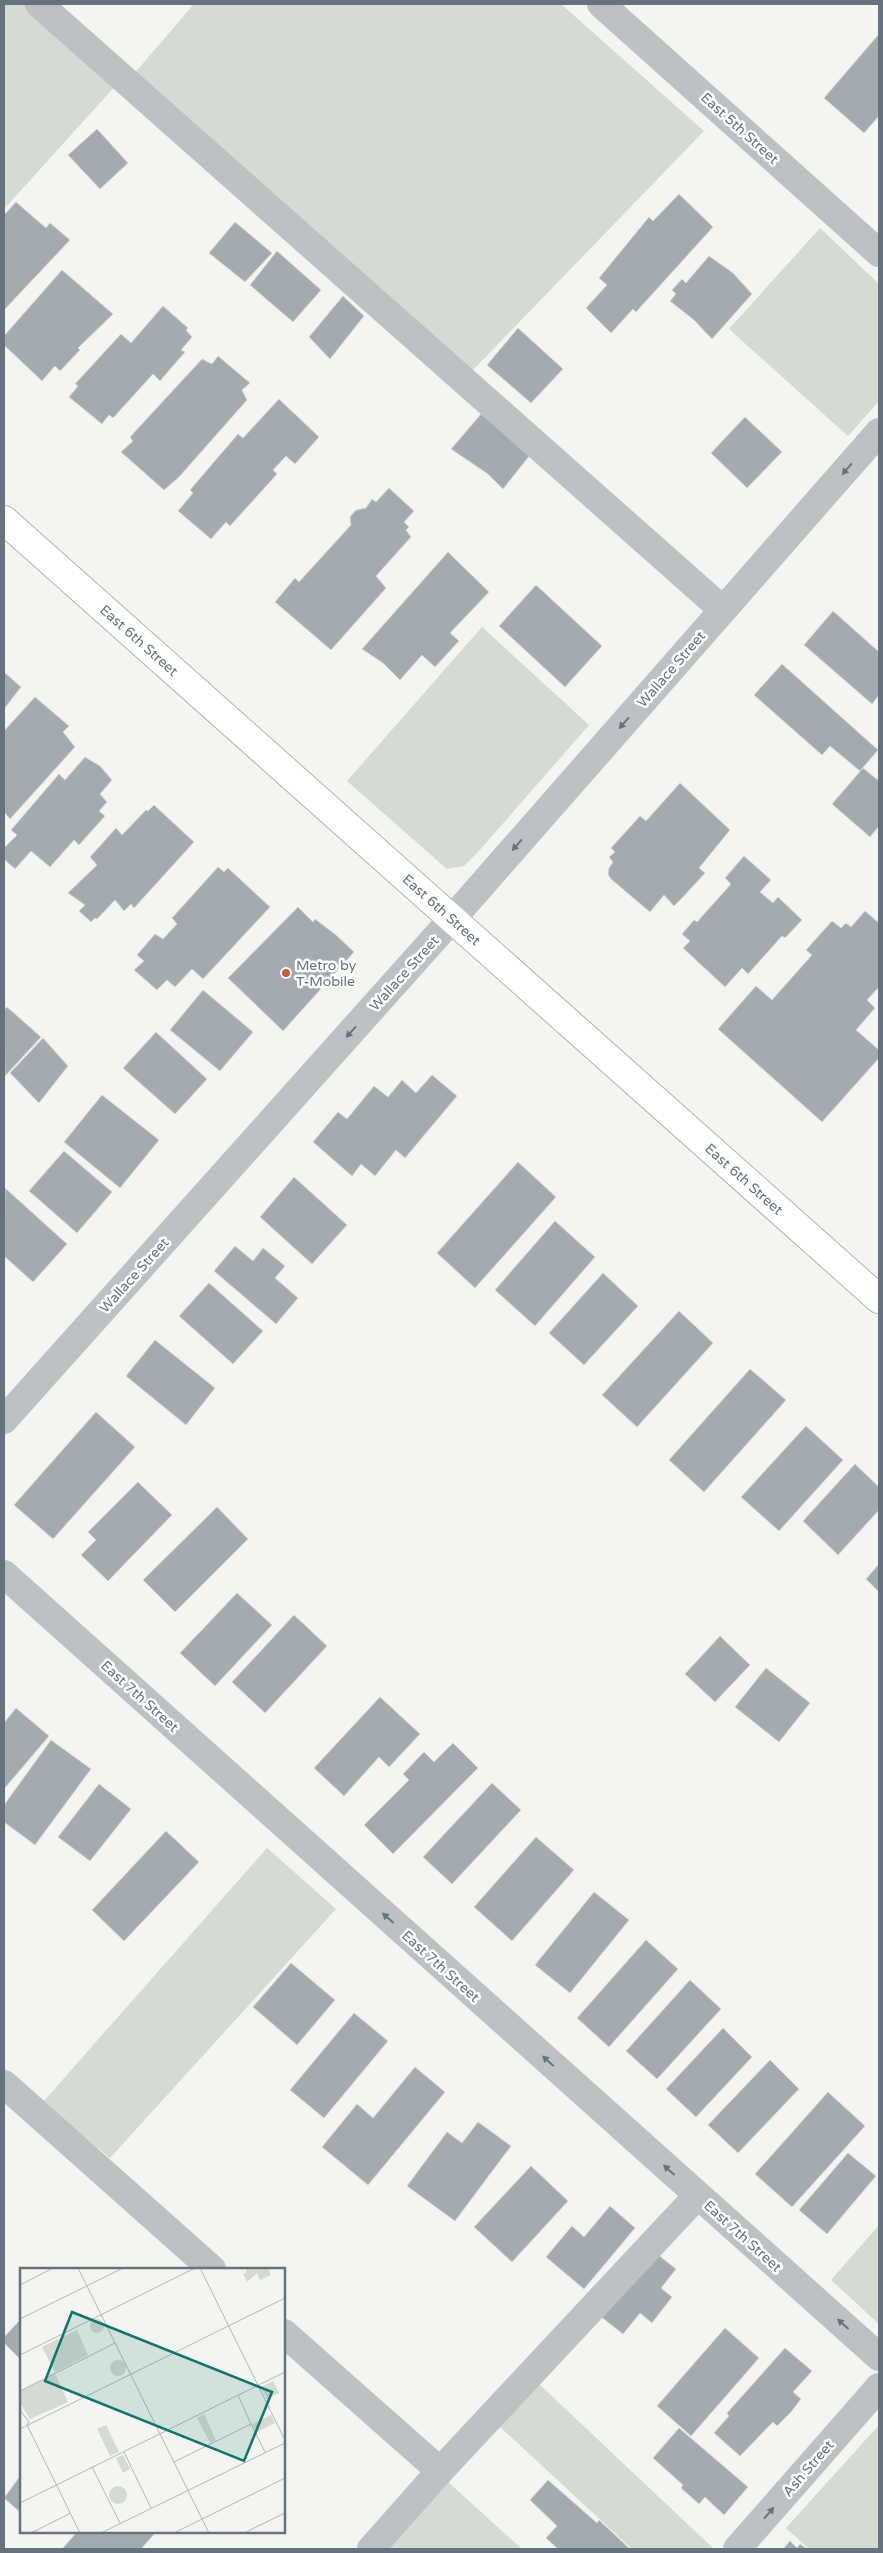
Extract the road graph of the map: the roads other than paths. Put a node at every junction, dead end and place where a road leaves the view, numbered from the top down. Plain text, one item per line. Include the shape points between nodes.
1 (39, 4) edge
2 (601, 4) edge
3 (879, 253) edge
4 (879, 432) edge
5 (4, 520) edge
6 (723, 610) junction
7 (452, 920) junction
8 (879, 1299) edge
9 (4, 1420) edge
10 (4, 1574) edge
11 (4, 2084) edge
12 (698, 2195) junction
13 (211, 2268) edge
14 (285, 2334) edge
15 (879, 2357) edge
16 (879, 2387) edge
17 (440, 2471) junction
18 (371, 2549) edge
19 (737, 2549) edge

1 - 6 street
2 - 3 street, East 5th Street
4 -> 6 street, Wallace Street
5 - 7 main road, East 6th Street
6 -> 7 street, Wallace Street
7 - 8 main road, East 6th Street
7 -> 9 street, Wallace Street
12 -> 10 street, East 7th Street
11 - 13 street
15 -> 12 street, East 7th Street
12 - 17 street
14 - 17 street
19 -> 16 street, Ash Street
17 - 18 street

